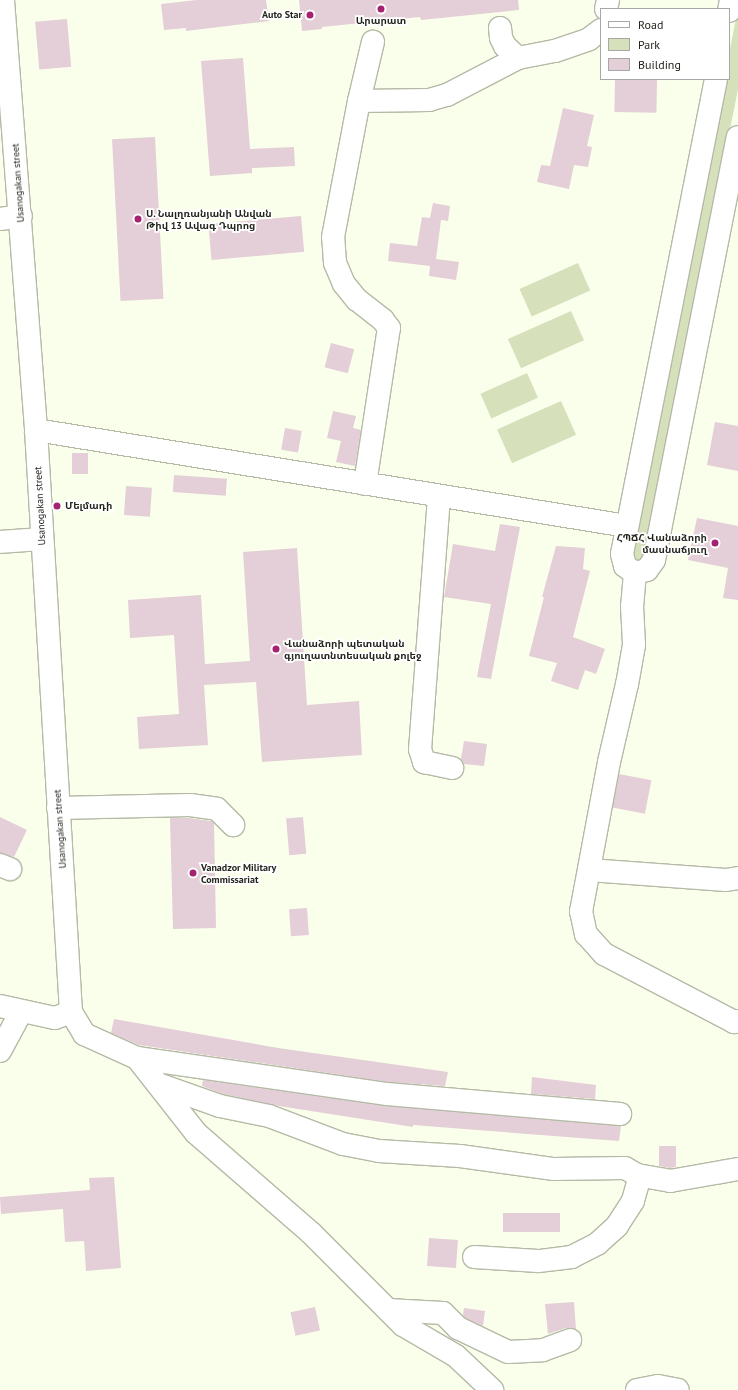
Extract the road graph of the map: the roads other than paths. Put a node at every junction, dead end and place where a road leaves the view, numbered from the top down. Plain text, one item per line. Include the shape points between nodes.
1 (4, 0) edge
2 (500, 28) dead end
3 (600, 31) edge
4 (373, 42) dead end
5 (518, 58) junction
6 (716, 80) edge
7 (359, 101) junction
8 (738, 136) edge
9 (10, 218) edge
10 (36, 430) junction
11 (365, 484) junction
12 (439, 497) junction
13 (627, 526) junction
14 (41, 539) junction
15 (0, 542) edge
16 (635, 573) junction
17 (452, 768) dead end
18 (58, 808) junction
19 (233, 825) dead end
20 (589, 870) junction
21 (738, 878) edge
22 (0, 1006) edge
23 (20, 1012) junction
24 (71, 1012) junction
25 (738, 1021) edge
26 (0, 1051) edge
27 (137, 1058) junction
28 (158, 1084) junction
29 (620, 1114) dead end
30 (738, 1169) edge
31 (637, 1175) junction
32 (474, 1258) dead end
33 (388, 1310) junction
34 (570, 1340) dead end
35 (492, 1390) edge
36 (637, 1390) edge
37 (678, 1390) edge

1 - 9 street, Usanogakan street
2 - 5 street via 505,46
3 - 5 street via 589,39 555,51
4 - 7 street
5 - 7 street via 447,95 429,100
6 - 13 street
7 - 11 street via 333,237 335,264 344,284 357,300 383,320 389,328
8 - 16 street via 654,560 647,570
9 - 10 street, Usanogakan street
10 - 11 street
10 - 14 street, Usanogakan street
11 - 12 street
12 - 13 street
12 - 17 street via 420,750 424,762
13 - 16 street via 622,560 625,566
14 - 15 street
14 - 18 street, Usanogakan street
16 - 20 street via 632,606 634,645
18 - 19 street via 190,805 217,809
18 - 24 street, Usanogakan street
20 - 21 street via 726,880
20 - 25 street via 580,910 586,934 604,954 734,1022
22 - 23 street
23 - 24 street via 55,1018
23 - 26 street
24 - 27 street via 84,1034
27 - 28 street
27 - 29 street via 386,1094
28 - 31 street via 220,1106 269,1116 343,1144 379,1151 460,1156 554,1169 625,1168
28 - 33 street via 196,1133 311,1233
30 - 31 street via 670,1181
31 - 32 street via 638,1183 633,1201 617,1226 597,1244 572,1257 538,1261
33 - 34 street via 442,1313 458,1328 508,1352 543,1350
33 - 35 street via 403,1325 456,1356
36 - 37 street via 658,1386

